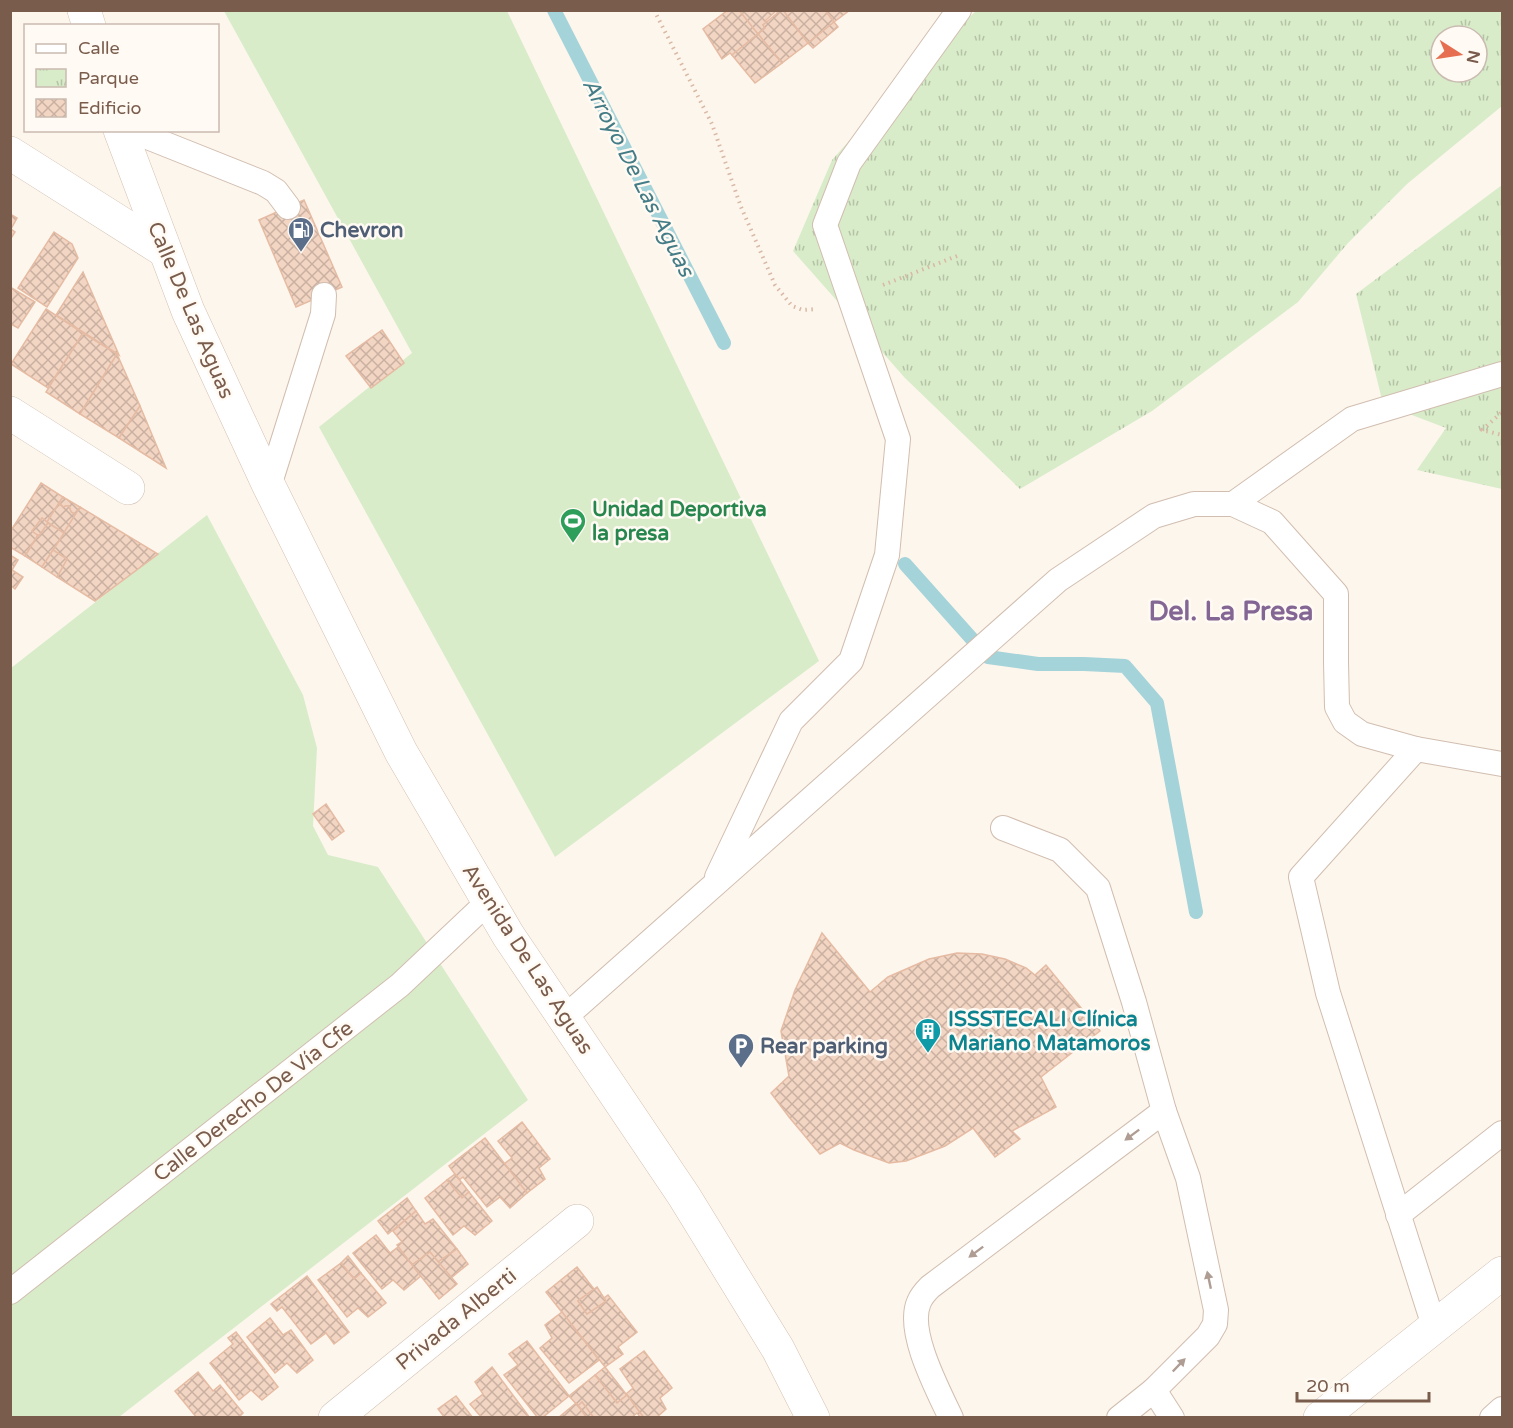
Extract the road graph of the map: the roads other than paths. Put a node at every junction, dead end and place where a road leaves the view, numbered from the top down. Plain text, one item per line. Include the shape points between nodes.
1 (959, 10) edge
2 (121, 132) edge
3 (135, 132) edge
4 (10, 153) edge
5 (288, 207) dead end
6 (165, 251) junction
7 (324, 295) dead end
8 (1503, 374) edge
9 (10, 413) edge
10 (269, 486) junction
11 (128, 488) dead end
12 (1233, 504) junction
13 (1416, 750) junction
14 (1503, 764) edge
15 (1003, 828) dead end
16 (713, 885) junction
17 (489, 902) junction
18 (564, 1018) junction
19 (1164, 1111) junction
20 (1503, 1133) edge
21 (1398, 1215) junction
22 (577, 1221) dead end
23 (1503, 1273) edge
24 (10, 1292) edge
25 (1434, 1326) junction
26 (1154, 1390) junction
27 (1503, 1409) edge
28 (335, 1418) edge
29 (813, 1418) edge
30 (951, 1418) edge
31 (1119, 1418) edge
32 (1172, 1418) edge
33 (1320, 1418) edge
34 (1492, 1418) edge

1 - 16 lane via 849,163 825,225 898,439 887,555 851,661 791,721
2 - 6 main road, Calle De Las Aguas
3 - 5 lane via 263,183 276,191
4 - 6 main road
6 - 10 main road, Calle De Las Aguas via 188,311
7 - 10 lane via 322,314
8 - 12 lane via 1352,418
9 - 11 main road
10 - 17 main road, Avenida De Las Aguas via 401,752
12 - 13 lane via 1272,522 1336,594 1337,707 1346,722 1362,734
12 - 16 lane via 1194,504 1154,516 1058,580
13 - 14 lane
13 - 21 lane via 1301,877 1328,993
15 - 19 lane via 1060,850 1098,888
16 - 18 lane
17 - 18 main road, Avenida De Las Aguas
17 - 24 lane, Calle Derecho De Vía Cfe via 400,985
18 - 29 main road, Avenida De Las Aguas via 684,1196 778,1348
26 -> 19 lane via 1208,1336 1215,1324 1216,1310 1188,1178
19 -> 30 lane via 930,1287 918,1303 915,1325 925,1361
20 - 21 lane
21 - 25 lane
22 - 28 main road, Privada Alberti
23 - 25 main road
25 - 33 main road
26 - 31 lane
26 - 32 lane
27 - 34 lane

